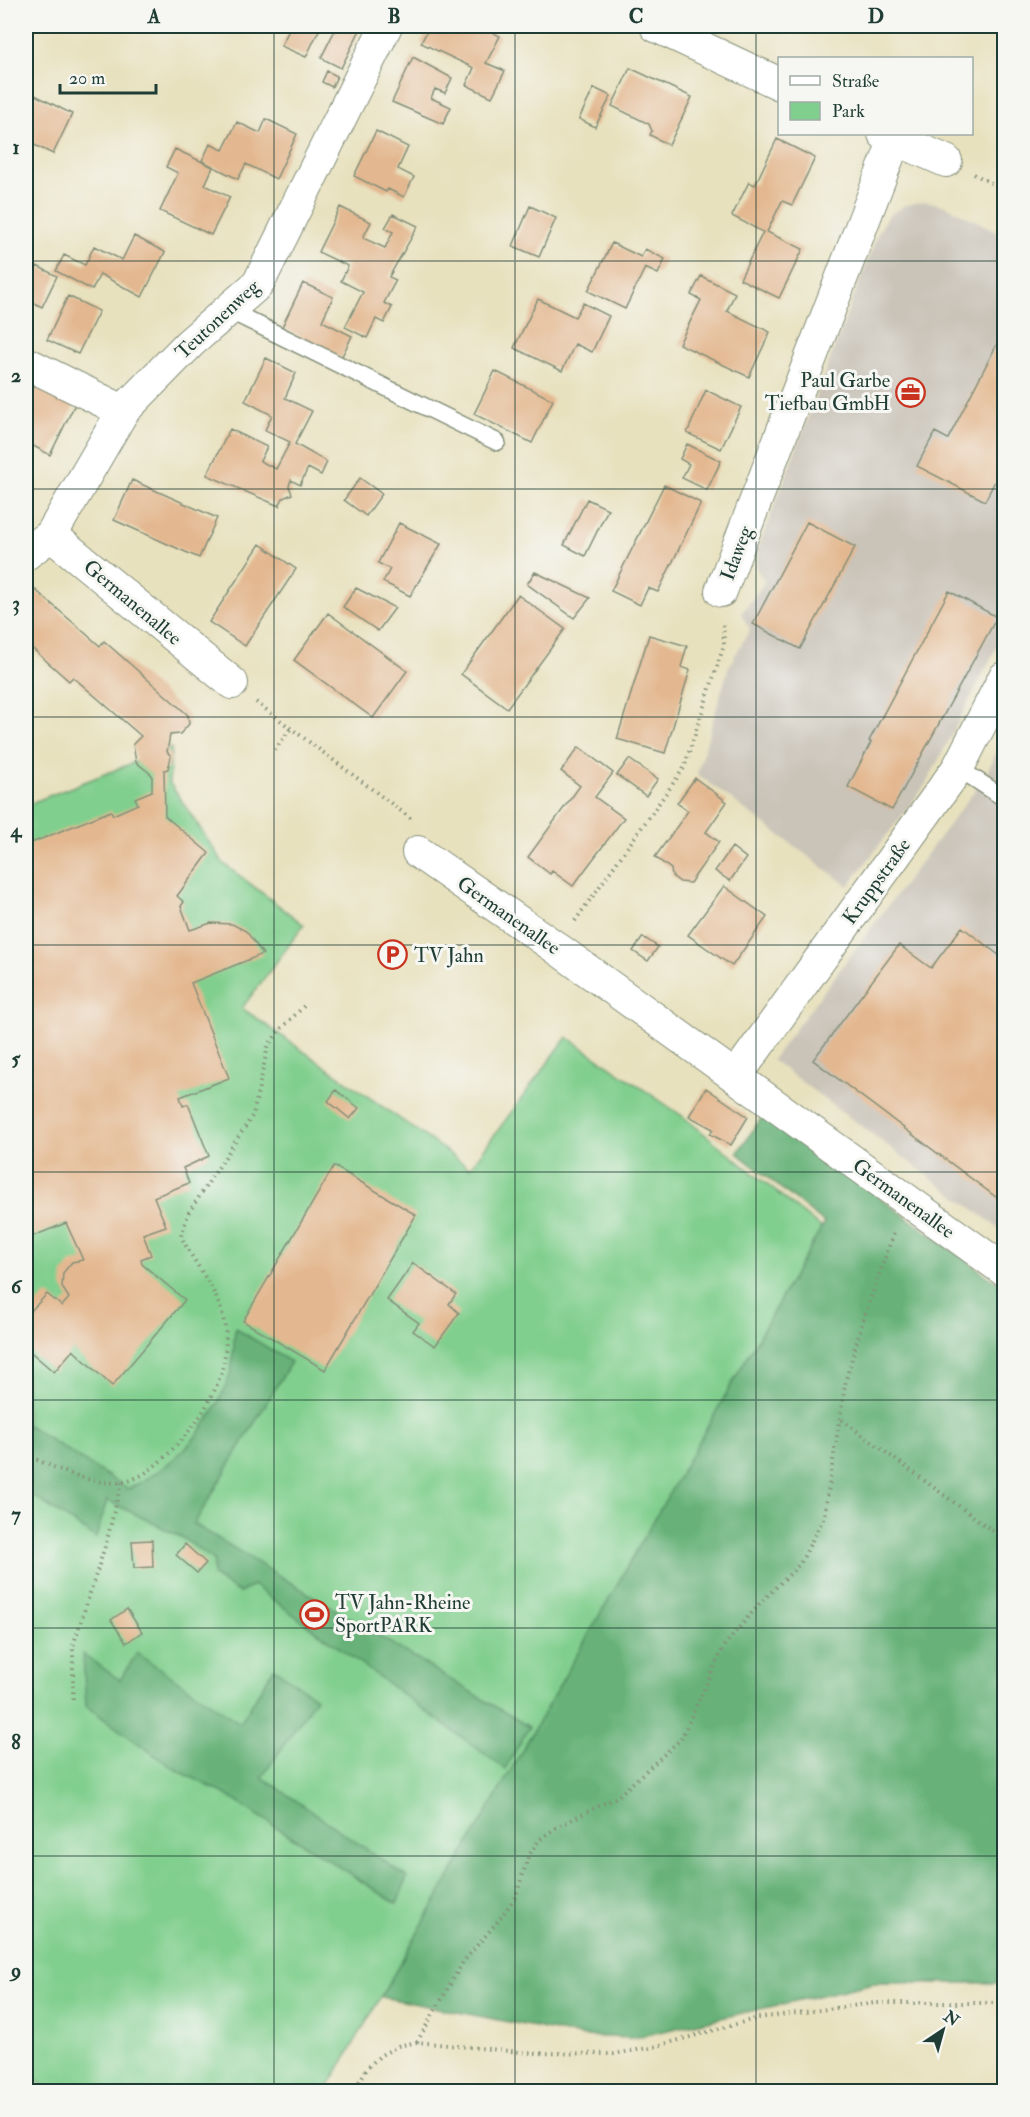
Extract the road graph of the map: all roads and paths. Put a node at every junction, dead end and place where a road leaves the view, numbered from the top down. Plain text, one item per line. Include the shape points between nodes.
1 (386, 26) edge
2 (656, 26) edge
3 (778, 83) edge
4 (890, 136) edge
5 (946, 161) dead end
6 (228, 310) junction
7 (26, 363) edge
8 (123, 411) junction
9 (497, 442) dead end
10 (51, 535) junction
11 (26, 554) edge
12 (721, 591) joint
13 (1005, 678) edge
14 (232, 684) joint
15 (291, 728) junction
16 (275, 750) dead end
17 (958, 768) junction
18 (1005, 798) edge
19 (418, 852) joint
20 (555, 947) junction
21 (306, 1005) dead end
22 (736, 1076) junction
23 (906, 1198) junction
24 (1005, 1270) edge
25 (842, 1420) junction
26 (26, 1455) edge
27 (121, 1483) junction
28 (1005, 1542) edge
29 (73, 1699) dead end
30 (1005, 2003) edge
31 (417, 2042) junction
32 (26, 2085) edge
33 (34, 2091) edge
34 (353, 2091) edge

1 - 6 street, Teutonenweg via 258,284
2 - 3 street
4 - 5 street
4 - 12 street, Idaweg
6 - 8 street, Teutonenweg
6 - 9 lane
7 - 8 street
8 - 10 street, Teutonenweg
10 - 11 street, Teutonenweg
10 - 14 street, Germanenallee
12 - 20 path, Idaweg via 724,645 684,768
13 - 17 street, Kruppstraße
14 - 15 path
15 - 16 path
15 - 19 path via 424,828
17 - 18 lane
17 - 22 street, Kruppstraße
19 - 20 street, Germanenallee
20 - 22 street, Germanenallee
21 - 27 path via 268,1046 253,1115 183,1227 181,1236 212,1289 224,1320 224,1360 218,1383 188,1435 140,1477
22 - 23 street, Germanenallee
23 - 24 street, Germanenallee
23 - 25 path via 860,1330 846,1379
25 - 28 path
25 - 31 path via 824,1517 800,1564 724,1646 681,1739 617,1797 539,1840 528,1857 516,1896 463,1962
26 - 27 path via 95,1480
27 - 29 path via 73,1646
30 - 31 path via 875,2003 769,2016 614,2054 531,2053
31 - 34 path via 381,2055
32 - 33 path

